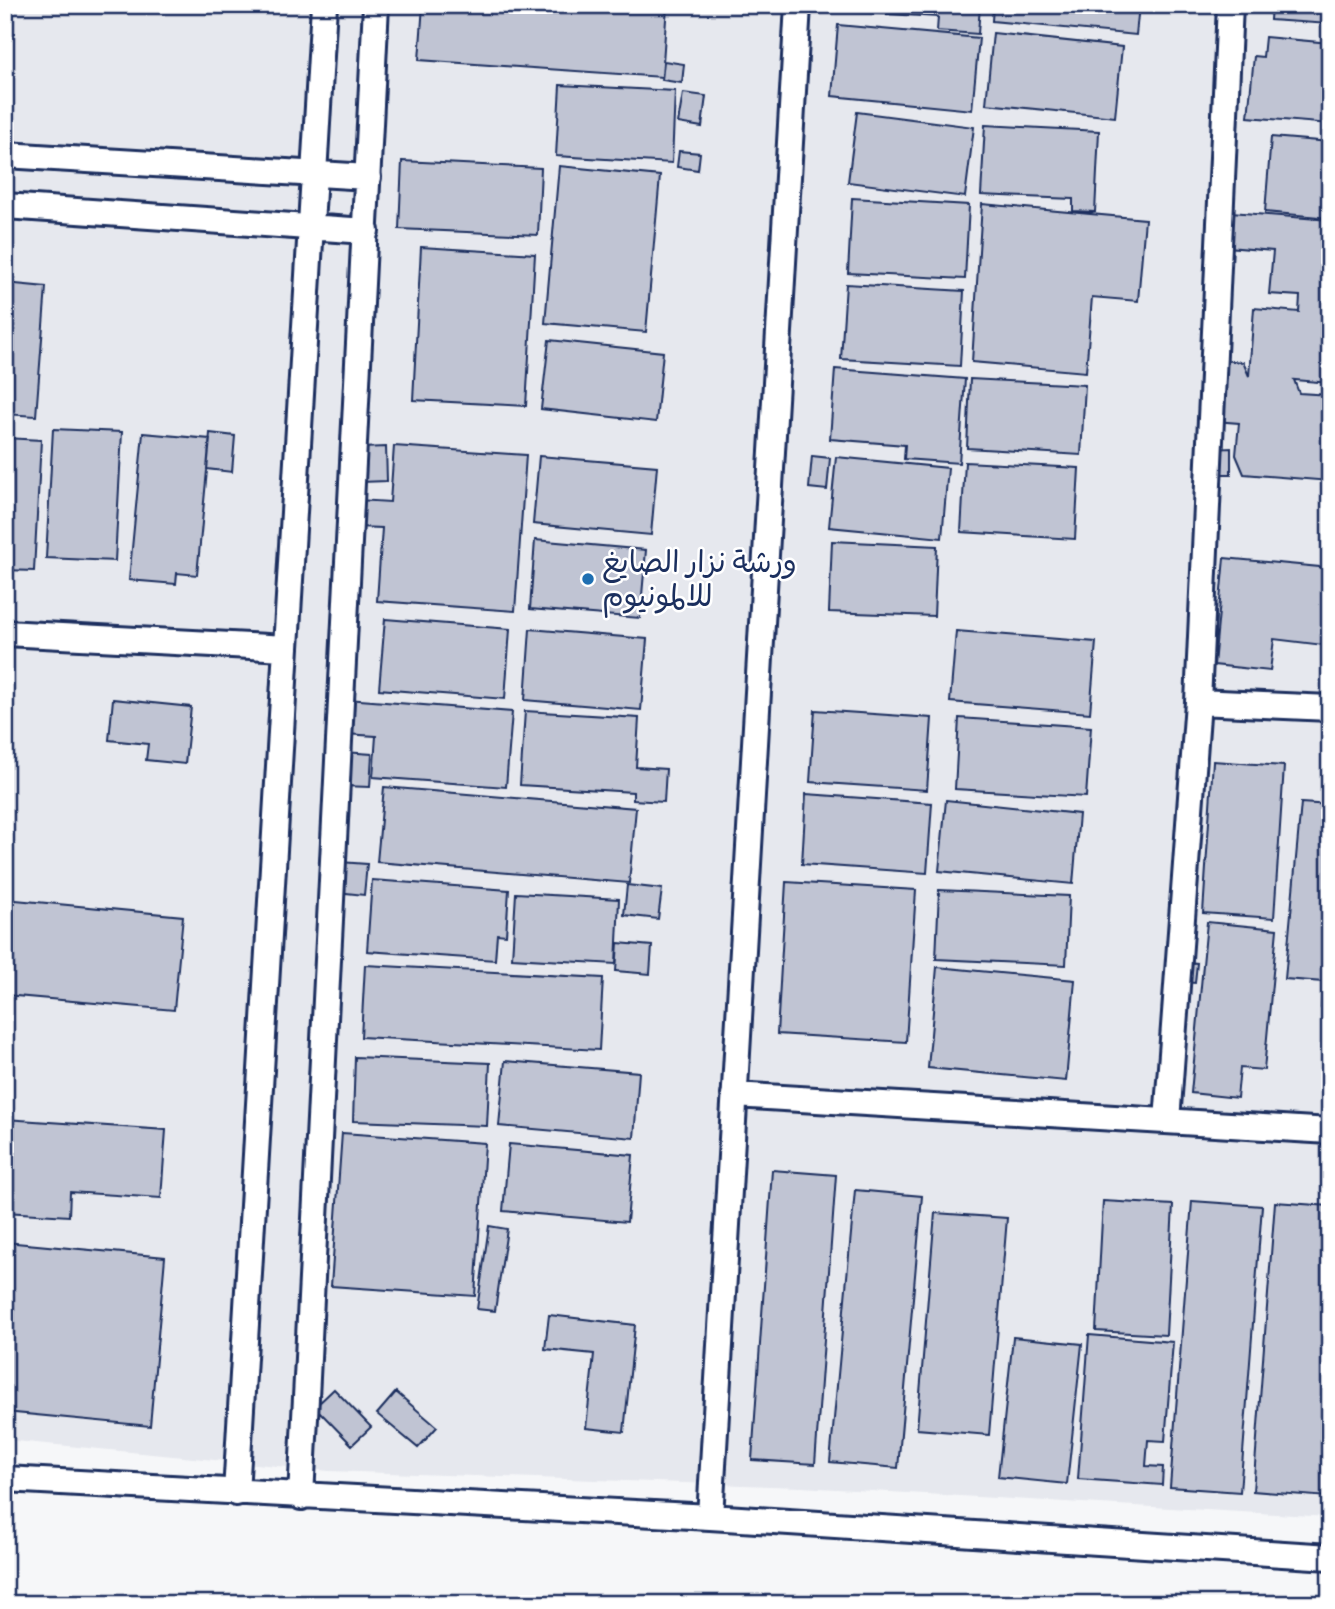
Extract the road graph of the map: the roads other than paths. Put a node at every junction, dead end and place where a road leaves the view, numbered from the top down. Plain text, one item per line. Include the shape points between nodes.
1 (324, 5) edge
2 (376, 5) edge
3 (797, 5) edge
4 (1230, 5) edge
5 (5, 155) edge
6 (314, 173) junction
7 (368, 177) junction
8 (5, 206) edge
9 (311, 227) junction
10 (366, 231) junction
11 (5, 633) edge
12 (286, 648) junction
13 (1198, 702) junction
14 (1330, 708) edge
15 (734, 1096) junction
16 (1167, 1121) junction
17 (1330, 1131) edge
18 (5, 1479) edge
19 (236, 1493) junction
20 (301, 1497) junction
21 (710, 1517) junction
22 (1330, 1557) edge

1 - 6 street
2 - 7 street
3 - 15 street
4 - 13 street
5 - 6 street
6 - 7 street
6 - 9 street
7 - 10 street
8 - 9 street
9 - 10 street
9 - 12 street
10 - 20 street
11 - 12 street
12 - 19 street
13 - 14 street
13 - 16 street
15 - 16 street
15 - 21 street
16 - 17 street
18 - 19 street
19 - 20 street
20 - 21 street
21 - 22 street

